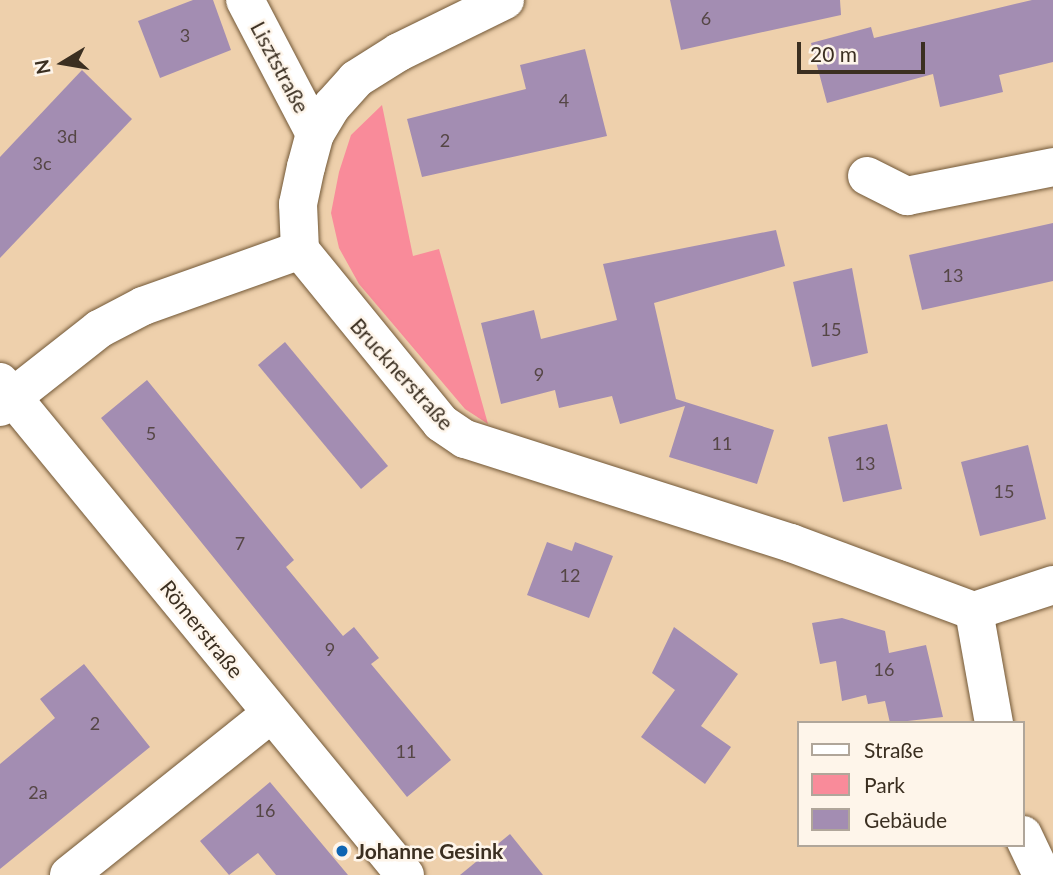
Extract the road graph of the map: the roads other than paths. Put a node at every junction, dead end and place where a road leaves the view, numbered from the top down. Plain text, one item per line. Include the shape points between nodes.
1 (245, 0) edge
2 (505, 0) edge
3 (315, 134) junction
4 (1053, 167) edge
5 (867, 176) dead end
6 (300, 250) junction
7 (4, 395) edge
8 (1053, 584) edge
9 (974, 611) junction
10 (271, 713) junction
11 (994, 721) edge
12 (1025, 839) edge
13 (69, 875) edge
14 (405, 875) edge
15 (1042, 875) edge

1 - 3 street, Lisztstraße
2 - 3 street via 356,79
3 - 6 street via 298,204
4 - 5 street via 907,196
6 - 7 street via 143,306 99,329
6 - 9 street, Brucknerstraße via 452,432 791,542
7 - 10 street, Römerstraße
8 - 9 street
9 - 11 street
10 - 13 street
10 - 14 street, Römerstraße
12 - 15 street

